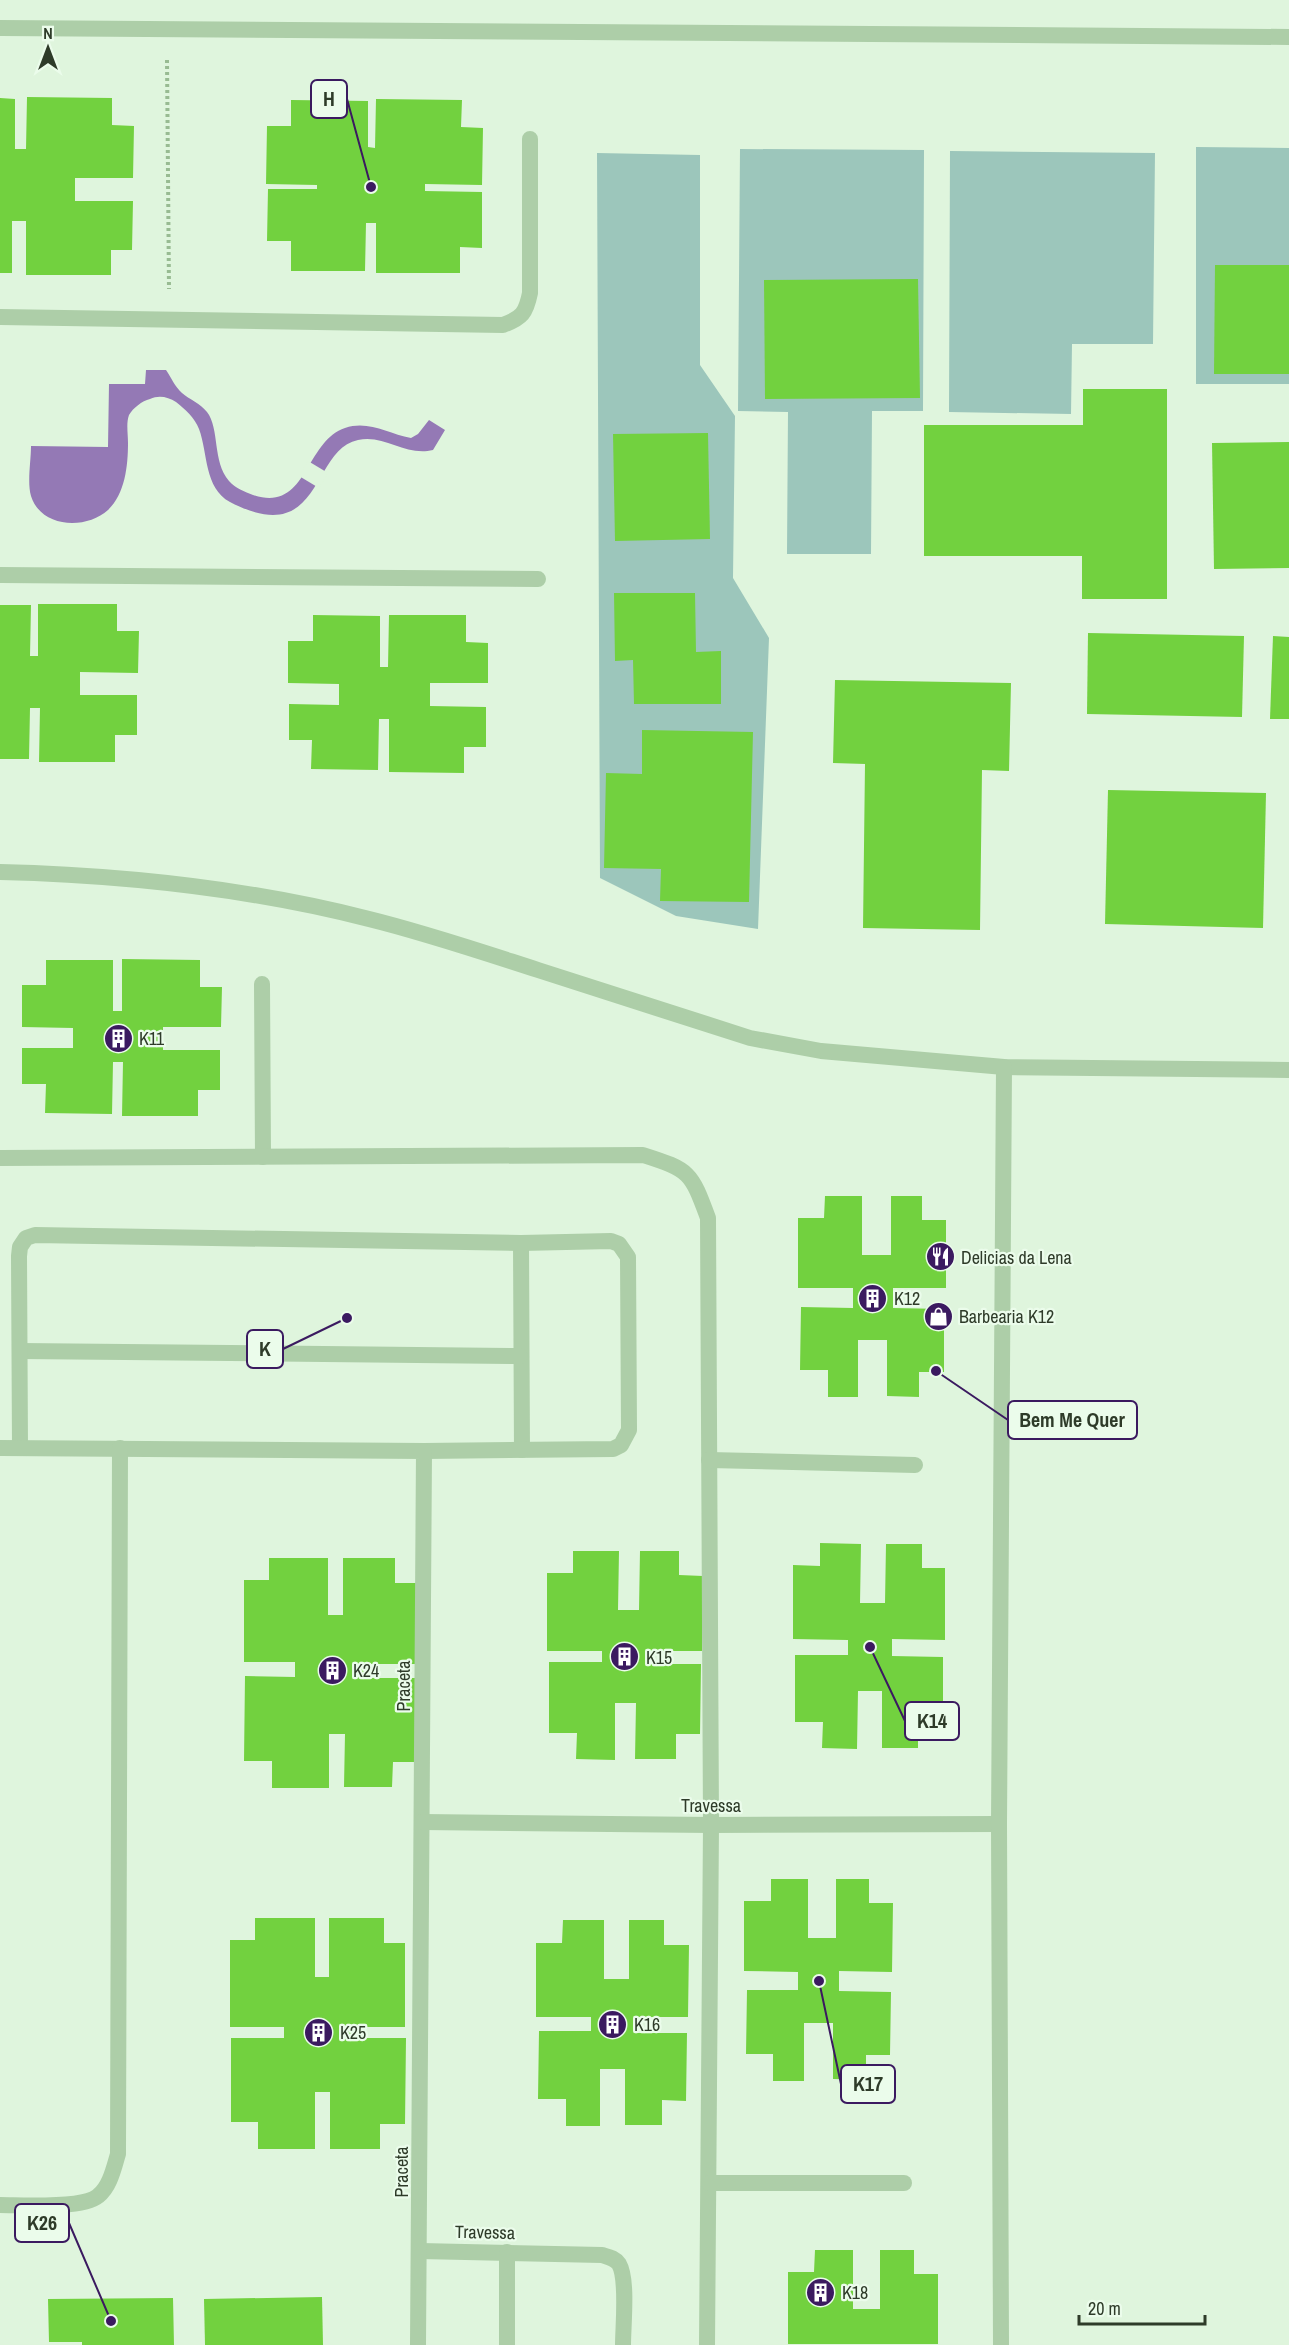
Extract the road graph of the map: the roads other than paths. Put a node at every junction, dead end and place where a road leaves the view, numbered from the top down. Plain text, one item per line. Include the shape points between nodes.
1 (0, 28) edge
2 (1289, 37) edge
3 (530, 139) dead end
4 (0, 317) edge
5 (0, 575) edge
6 (538, 579) dead end
7 (0, 872) edge
8 (262, 984) dead end
9 (1004, 1067) junction
10 (1289, 1070) edge
11 (263, 1156) junction
12 (0, 1158) edge
13 (521, 1243) junction
14 (20, 1351) junction
15 (520, 1356) junction
16 (20, 1447) junction
17 (0, 1448) edge
18 (120, 1448) junction
19 (522, 1450) junction
20 (424, 1451) junction
21 (709, 1460) junction
22 (915, 1465) dead end
23 (422, 1822) junction
24 (999, 1824) junction
25 (711, 1825) junction
26 (709, 2183) junction
27 (904, 2183) dead end
28 (0, 2205) edge
29 (420, 2251) junction
30 (507, 2252) junction
31 (418, 2345) edge
32 (507, 2345) edge
33 (623, 2345) edge
34 (707, 2345) edge
35 (1001, 2345) edge

1 - 2 street
3 - 4 street via 530,294 518,320 503,325
5 - 6 street
7 - 9 street via 190,887 278,901 389,925 750,1038 786,1046
8 - 11 street
9 - 10 street
9 - 24 street
11 - 12 street
11 - 21 street via 643,1155 678,1166 695,1184 708,1218
13 - 14 street via 35,1235 26,1238 20,1247
13 - 15 street
13 - 19 street via 611,1241 624,1250 628,1257 629,1407 627,1437 613,1449
14 - 15 street
14 - 16 street
15 - 19 street
16 - 17 street
16 - 18 street
18 - 20 street
18 - 28 street via 118,2154 111,2177 98,2197 75,2204
19 - 20 street
20 - 23 street, Praceta
21 - 22 street
21 - 25 street
23 - 25 street, Travessa
23 - 29 street, Praceta
24 - 25 street, Travessa
24 - 35 street
25 - 26 street
26 - 27 street
26 - 34 street
29 - 30 street, Travessa
29 - 31 street, Praceta
30 - 32 street
30 - 33 street, Travessa via 611,2258 619,2265 623,2277

